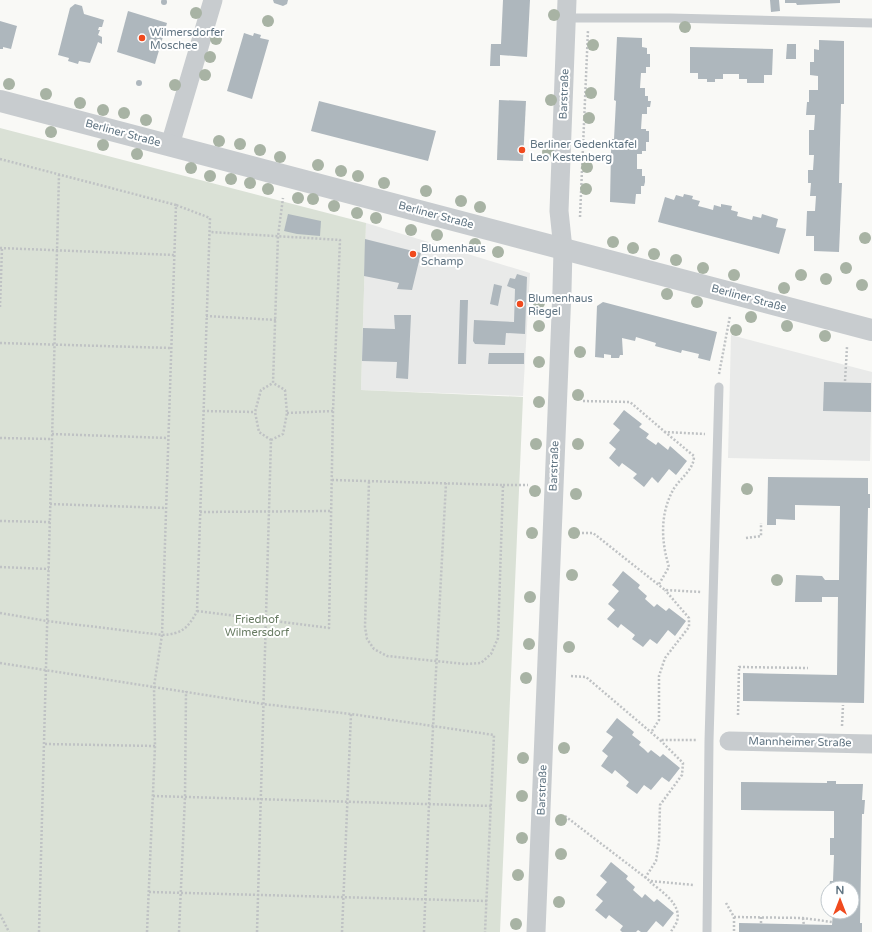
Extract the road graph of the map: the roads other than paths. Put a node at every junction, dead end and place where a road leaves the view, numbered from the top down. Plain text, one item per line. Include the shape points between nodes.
1 (213, 0) edge
2 (567, 9) edge
3 (872, 23) edge
4 (0, 101) edge
5 (170, 145) junction
6 (563, 249) junction
7 (872, 330) edge
8 (718, 387) road end
9 (709, 740) junction
10 (729, 741) joint
11 (872, 744) edge
12 (536, 932) edge
13 (707, 932) edge

1 - 5 street
2 - 3 lane via 589,18
2 - 6 street, Barstraße via 559,211
4 - 5 street, Berliner Straße
5 - 6 street, Berliner Straße
6 - 7 street, Berliner Straße
6 - 12 street, Barstraße
8 - 9 lane
9 - 10 lane
9 - 13 lane
10 - 11 street, Mannheimer Straße

